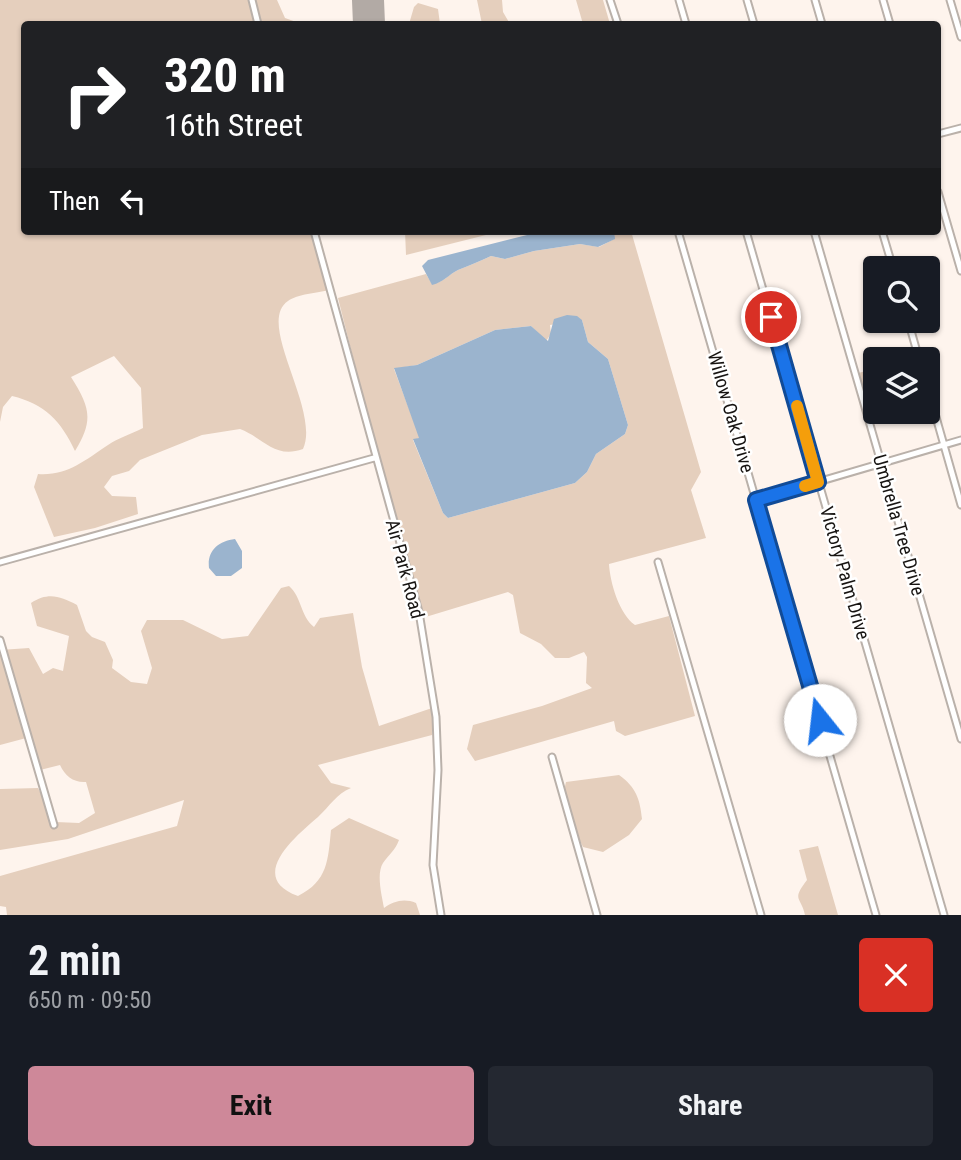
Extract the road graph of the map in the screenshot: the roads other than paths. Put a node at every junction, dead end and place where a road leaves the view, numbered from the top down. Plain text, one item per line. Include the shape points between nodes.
1 (252, 0) edge
2 (610, 0) edge
3 (679, 0) edge
4 (747, 0) edge
5 (815, 0) edge
6 (883, 0) edge
7 (950, 0) edge
8 (257, 21) edge
9 (617, 21) edge
10 (686, 21) edge
11 (753, 21) edge
12 (821, 21) edge
13 (889, 21) edge
14 (961, 37) edge
15 (961, 128) edge
16 (941, 133) edge
17 (941, 202) edge
18 (315, 235) edge
19 (679, 235) edge
20 (747, 235) edge
21 (815, 235) edge
22 (883, 235) edge
23 (889, 256) edge
24 (961, 271) edge
25 (938, 424) edge
26 (961, 440) edge
27 (944, 445) junction
28 (374, 458) junction
29 (881, 463) junction
30 (818, 482) junction
31 (756, 500) junction
32 (961, 505) edge
33 (0, 562) edge
34 (658, 562) dead end
35 (0, 640) edge
36 (961, 739) edge
37 (552, 757) dead end
38 (54, 825) dead end
39 (441, 915) edge
40 (597, 915) edge
41 (761, 915) edge
42 (876, 915) edge
43 (944, 915) edge

1 - 8 street
2 - 9 street
3 - 10 street
4 - 11 street
5 - 12 street
6 - 13 street
7 - 14 street
15 - 16 street
17 - 24 street
18 - 28 street, Air Park Road
19 - 31 street, Willow Oak Drive
20 - 30 street, Victory Palm Drive
21 - 29 street, Umbrella Tree Drive
22 - 23 street
25 - 27 street
26 - 27 street
27 - 29 street
27 - 32 street
28 - 33 street
28 - 39 street, Air Park Road via 419,612 436,717 433,865
29 - 30 street
29 - 36 street, Umbrella Tree Drive
30 - 31 street
30 - 43 street, Victory Palm Drive
31 - 42 street, Willow Oak Drive
34 - 41 street
35 - 38 street
37 - 40 street

